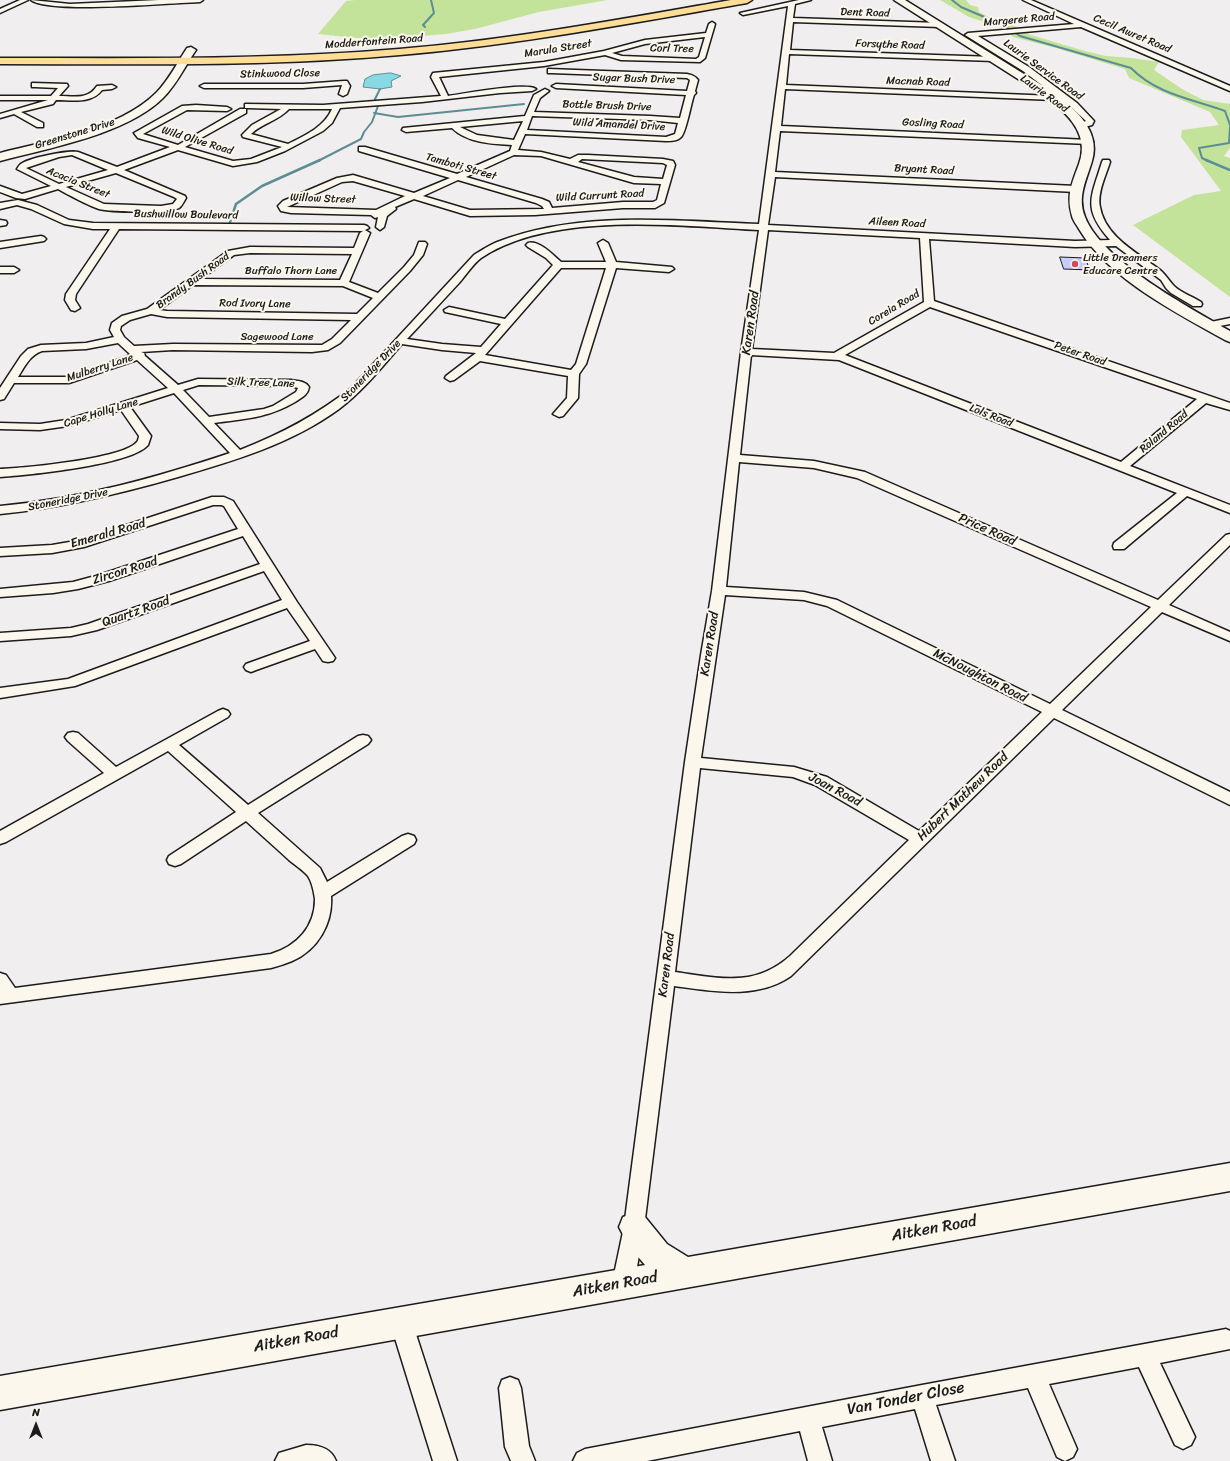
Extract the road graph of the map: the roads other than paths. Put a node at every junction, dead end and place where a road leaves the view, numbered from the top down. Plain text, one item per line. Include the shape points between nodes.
1 (25, 0) edge
2 (34, 0) edge
3 (200, 0) edge
4 (703, 0) edge
5 (747, 0) edge
6 (808, 0) edge
7 (899, 0) edge
8 (1026, 0) edge
9 (175, 1) edge
10 (792, 3) junction
11 (0, 11) edge
12 (743, 13) dead end
13 (790, 20) junction
14 (712, 24) dead end
15 (1082, 24) junction
16 (940, 25) junction
17 (971, 35) junction
18 (708, 36) junction
19 (958, 36) junction
20 (300, 48) dead end
21 (204, 50) dead end
22 (786, 52) junction
23 (605, 53) junction
24 (182, 57) junction
25 (994, 60) junction
26 (0, 61) edge
27 (46, 61) junction
28 (544, 64) junction
29 (1040, 79) junction
30 (1027, 80) junction
31 (552, 82) junction
32 (35, 85) dead end
33 (204, 86) dead end
34 (112, 87) dead end
35 (781, 87) junction
36 (150, 89) dead end
37 (534, 89) junction
38 (1230, 89) edge
39 (692, 93) junction
40 (343, 94) dead end
41 (0, 98) edge
42 (54, 98) junction
43 (446, 98) junction
44 (1054, 98) junction
45 (239, 105) junction
46 (337, 106) junction
47 (287, 107) junction
48 (15, 112) junction
49 (0, 116) edge
50 (529, 116) junction
51 (684, 121) junction
52 (40, 125) dead end
53 (454, 125) junction
54 (1081, 126) junction
55 (776, 128) junction
56 (406, 130) dead end
57 (523, 132) junction
58 (1089, 142) junction
59 (517, 143) junction
60 (288, 146) junction
61 (179, 148) junction
62 (362, 149) dead end
63 (0, 152) edge
64 (513, 152) junction
65 (0, 157) edge
66 (572, 162) junction
67 (1106, 162) dead end
68 (116, 170) junction
69 (771, 174) junction
70 (458, 177) junction
71 (666, 182) junction
72 (59, 188) junction
73 (0, 189) edge
74 (1076, 189) junction
75 (418, 196) junction
76 (15, 201) edge
77 (549, 211) junction
78 (382, 212) junction
79 (696, 224) joint
80 (116, 226) junction
81 (764, 228) junction
82 (368, 231) junction
83 (924, 236) junction
84 (40, 239) dead end
85 (604, 243) dead end
86 (1118, 243) junction
87 (422, 244) dead end
88 (1096, 244) junction
89 (0, 245) edge
90 (531, 245) dead end
91 (357, 251) junction
92 (558, 265) junction
93 (612, 265) junction
94 (669, 269) dead end
95 (0, 270) edge
96 (14, 270) dead end
97 (190, 282) junction
98 (344, 284) junction
99 (379, 297) junction
100 (929, 303) junction
101 (1197, 304) dead end
102 (74, 308) dead end
103 (449, 310) dead end
104 (151, 311) junction
105 (359, 317) junction
106 (1230, 321) edge
107 (508, 323) junction
108 (1210, 325) junction
109 (1230, 337) edge
110 (403, 338) junction
111 (120, 339) junction
112 (137, 352) junction
113 (483, 352) junction
114 (746, 352) junction
115 (836, 356) junction
116 (574, 374) junction
117 (450, 378) dead end
118 (11, 380) junction
119 (176, 389) junction
120 (0, 396) edge
121 (1206, 398) junction
122 (124, 406) junction
123 (1230, 407) edge
124 (559, 414) dead end
125 (209, 423) junction
126 (0, 426) edge
127 (238, 454) junction
128 (734, 458) junction
129 (1122, 467) junction
130 (0, 473) edge
131 (1185, 492) junction
132 (1230, 509) edge
133 (0, 510) edge
134 (245, 531) junction
135 (1230, 538) edge
136 (1119, 546) dead end
137 (0, 552) edge
138 (268, 565) junction
139 (719, 591) junction
140 (0, 593) edge
141 (290, 602) junction
142 (1160, 606) junction
143 (0, 637) edge
144 (1230, 637) edge
145 (318, 643) junction
146 (328, 658) dead end
147 (251, 667) dead end
148 (0, 693) edge
149 (1051, 712) junction
150 (223, 714) dead end
151 (73, 737) dead end
152 (364, 740) dead end
153 (169, 744) junction
154 (693, 762) junction
155 (114, 774) junction
156 (1230, 799) edge
157 (248, 812) junction
158 (0, 838) edge
159 (920, 839) junction
160 (408, 840) dead end
161 (175, 860) dead end
162 (324, 892) junction
163 (665, 978) junction
164 (0, 980) edge
165 (6, 997) edge
166 (1230, 1177) edge
167 (634, 1227) junction
168 (686, 1273) junction
169 (623, 1284) junction
170 (402, 1322) junction
171 (1226, 1340) dead end
172 (1145, 1355) junction
173 (1034, 1375) junction
174 (510, 1388) dead end
175 (0, 1393) edge
176 (922, 1396) junction
177 (808, 1418) junction
178 (1184, 1437) dead end
179 (1064, 1449) dead end
180 (287, 1461) edge
181 (324, 1461) edge
182 (445, 1461) edge
183 (523, 1461) edge
184 (585, 1461) edge
185 (820, 1461) edge
186 (943, 1461) edge

1 - 11 street
2 - 9 street via 70,6
3 - 9 street
4 - 20 main road, Modderfontein Road via 488,34 389,44
5 - 24 main road, Modderfontein Road via 554,34 463,46 357,55 200,63
6 - 10 street
7 - 16 main road, Laurie Road
8 - 15 street, Cecil Awret Road
10 - 12 street
10 - 13 street, Karen Road
13 - 16 street, Dent Road
13 - 22 street, Karen Road
14 - 18 street, Corl Tree
15 - 17 street, Margeret Road
15 - 38 street, Cecil Awret Road
16 - 19 main road, Laurie Road
17 - 19 street, Margeret Road
17 - 29 street, Laurie Service Road
18 - 23 street, Marula Street via 645,42
18 - 23 street, Corl Tree via 702,58 698,61 621,58
19 - 25 main road, Laurie Road
21 - 24 main road
22 - 25 street, Forsythe Road
22 - 35 street, Karen Road
23 - 28 street, Marula Street
24 - 27 main road
24 - 27 main road via 164,69 157,64 145,62
24 - 65 main road, Greenstone Drive via 169,84 157,98 129,116 98,130
25 - 30 main road, Laurie Road
26 - 27 main road
28 - 31 street
28 - 43 street, Marula Street via 436,75
29 - 30 street
29 - 54 street, Laurie Service Road via 1074,104 1090,121 1089,124
30 - 44 main road, Laurie Road
31 - 37 street via 545,91
31 - 39 street, Sugar Bush Drive via 575,88
31 - 39 street, Wild Amandel Drive via 686,76 694,80
32 - 42 street via 64,85
33 - 45 street, Stinkwood Close
34 - 42 street via 100,88 95,95 89,97
35 - 44 street, Macnab Road
35 - 55 street, Karen Road
36 - 63 main road, Greenstone Drive via 132,108 107,120 71,133
37 - 43 street
37 - 50 street
39 - 51 street, Wild Amandel Drive
40 - 45 street, Stinkwood Close via 346,86 344,83
41 - 42 street
42 - 48 street via 46,104
43 - 46 street
44 - 54 main road, Laurie Road
45 - 47 street
45 - 61 street
45 - 61 street, Wild Olive Road via 186,108 138,132 141,136
46 - 47 street
46 - 60 street, Wild Olive Road via 328,123
47 - 60 street via 246,135
48 - 49 street
48 - 52 street
50 - 51 street, Bottle Brush Drive
50 - 53 street, Bottle Brush Drive
50 - 57 street
51 - 57 street, Wild Amandel Drive via 679,135 673,139
53 - 56 street, Bottle Brush Drive
53 - 59 street via 458,131 482,139
54 - 58 main road, Laurie Road
55 - 58 street, Gosling Road
55 - 69 street, Karen Road
57 - 59 street
58 - 74 main road via 1087,161
59 - 64 street
60 - 61 street, Wild Olive Road via 251,162 238,164
61 - 68 street
62 - 70 street, Tamboti Street
64 - 66 street, Wild Currunt Road via 541,154
64 - 70 street
66 - 71 street, Wild Currunt Road via 634,180
66 - 71 street via 584,157 667,161 671,165
67 - 86 street via 1095,204 1100,220
68 - 72 street
68 - 72 street, Acacia Street via 72,153 21,167 23,171
68 - 72 street, Acacia Street via 182,198 176,206 161,209 110,208
69 - 74 street, Bryant Road
69 - 81 street, Karen Road
70 - 75 street
70 - 77 street, Tamboti Street via 540,200 546,204
71 - 77 street, Wild Currunt Road via 661,201 655,205
72 - 76 street
73 - 76 street, Bushwillow Boulevard
74 - 88 main road via 1076,210
75 - 77 street, Wild Currunt Road via 470,213
75 - 78 street
75 - 78 street, Willow Street via 357,179 344,179 282,206 284,209 292,210
76 - 80 street, Bushwillow Boulevard via 67,222
78 - 82 street
78 - 82 street via 381,218
79 - 81 street, Aileen Road
79 - 110 street, Stoneridge Drive via 576,226 505,240 477,256
80 - 82 street, Bushwillow Boulevard
80 - 102 street via 71,294 70,300
81 - 83 street, Aileen Road
81 - 114 street, Karen Road
82 - 91 street
83 - 88 street, Aileen Road
83 - 100 street, Coreia Road
84 - 89 street
85 - 93 street
86 - 88 street, Aileen Road
86 - 101 street via 1164,278 1169,286
87 - 99 street, Sagewood Lane via 408,269
88 - 108 main road via 1125,271
90 - 92 street
91 - 97 street, Brandy Bush Road via 241,250 226,255
91 - 98 street
92 - 93 street
92 - 107 street
93 - 94 street
93 - 116 street via 581,364
95 - 96 street
97 - 98 street, Buffalo Thorn Lane
97 - 104 street, Brandy Bush Road
98 - 99 street, Buffalo Thorn Lane
99 - 105 street, Sagewood Lane
100 - 115 street, Coreia Road
100 - 121 street, Peter Road
103 - 107 street
104 - 105 street, Rod Ivory Lane via 166,314
104 - 111 street, Brandy Bush Road via 118,323 115,330
105 - 112 street, Sagewood Lane via 333,344 320,349 173,347
106 - 108 street
107 - 113 street
108 - 109 main road
110 - 113 street via 442,347
110 - 127 street, Stoneridge Drive via 355,390 332,410 302,428
111 - 112 street
111 - 118 street via 86,346 36,349 28,355
112 - 118 street, Mulberry Lane via 69,380
112 - 119 street
113 - 116 street
113 - 117 street
114 - 115 street, Lols Road
114 - 128 street, Karen Road
115 - 129 street, Lols Road
116 - 124 street via 572,398
118 - 120 street
119 - 122 street, Cape Holly Lane
119 - 125 street
119 - 125 street, Silk Tree Lane via 193,383 208,382 291,383 304,387 300,394 274,410
121 - 123 street, Peter Road
121 - 129 street, Roland Road
122 - 126 street, Cape Holly Lane via 58,425
122 - 130 street via 145,436 145,440 139,446 125,453 74,465
125 - 127 street
127 - 133 street, Stoneridge Drive via 87,498 51,505
128 - 139 street, Karen Road
128 - 142 street, Price Road via 815,464 854,473
129 - 131 street, Lols Road
131 - 132 street, Lols Road
131 - 136 street
134 - 137 street, Emerald Road via 227,502 220,500 84,543
134 - 138 street
134 - 140 street, Zircon Road via 98,580 53,589
135 - 142 street, Hubert Mathew Road
138 - 141 street
138 - 143 street, Quartz Road via 92,627 57,633
139 - 149 street, McNoughton Road via 804,596 832,603
139 - 154 street, Karen Road
141 - 145 street
141 - 148 street via 75,682
142 - 144 street, Price Road
142 - 149 street, Hubert Mathew Road
145 - 146 street
145 - 147 street
149 - 156 street, McNoughton Road
149 - 159 street, Hubert Mathew Road
150 - 153 street
151 - 155 street
152 - 157 street
153 - 155 street
153 - 157 street
154 - 159 street, Joan Road via 808,775
154 - 163 street, Karen Road
155 - 158 street
157 - 161 street
157 - 162 street via 314,872
159 - 163 street, Hubert Mathew Road via 780,974 764,982 747,984
160 - 162 street
162 - 165 street via 323,918 300,948 288,956 271,961
163 - 167 street, Karen Road
164 - 165 street
166 - 168 main road, Aitken Road
167 - 168 main road via 654,1254
167 - 169 street, Karen Road
168 - 169 main road, Aitken Road
169 - 170 main road, Aitken Road
170 - 175 main road, Aitken Road
170 - 182 street
171 - 172 street, Van Tonder Close
172 - 173 street, Van Tonder Close
172 - 178 street
173 - 176 street, Van Tonder Close
173 - 179 street
174 - 183 street via 516,1440
176 - 177 street, Van Tonder Close
176 - 186 street
177 - 184 street, Van Tonder Close
177 - 185 street
180 - 181 street via 309,1456

